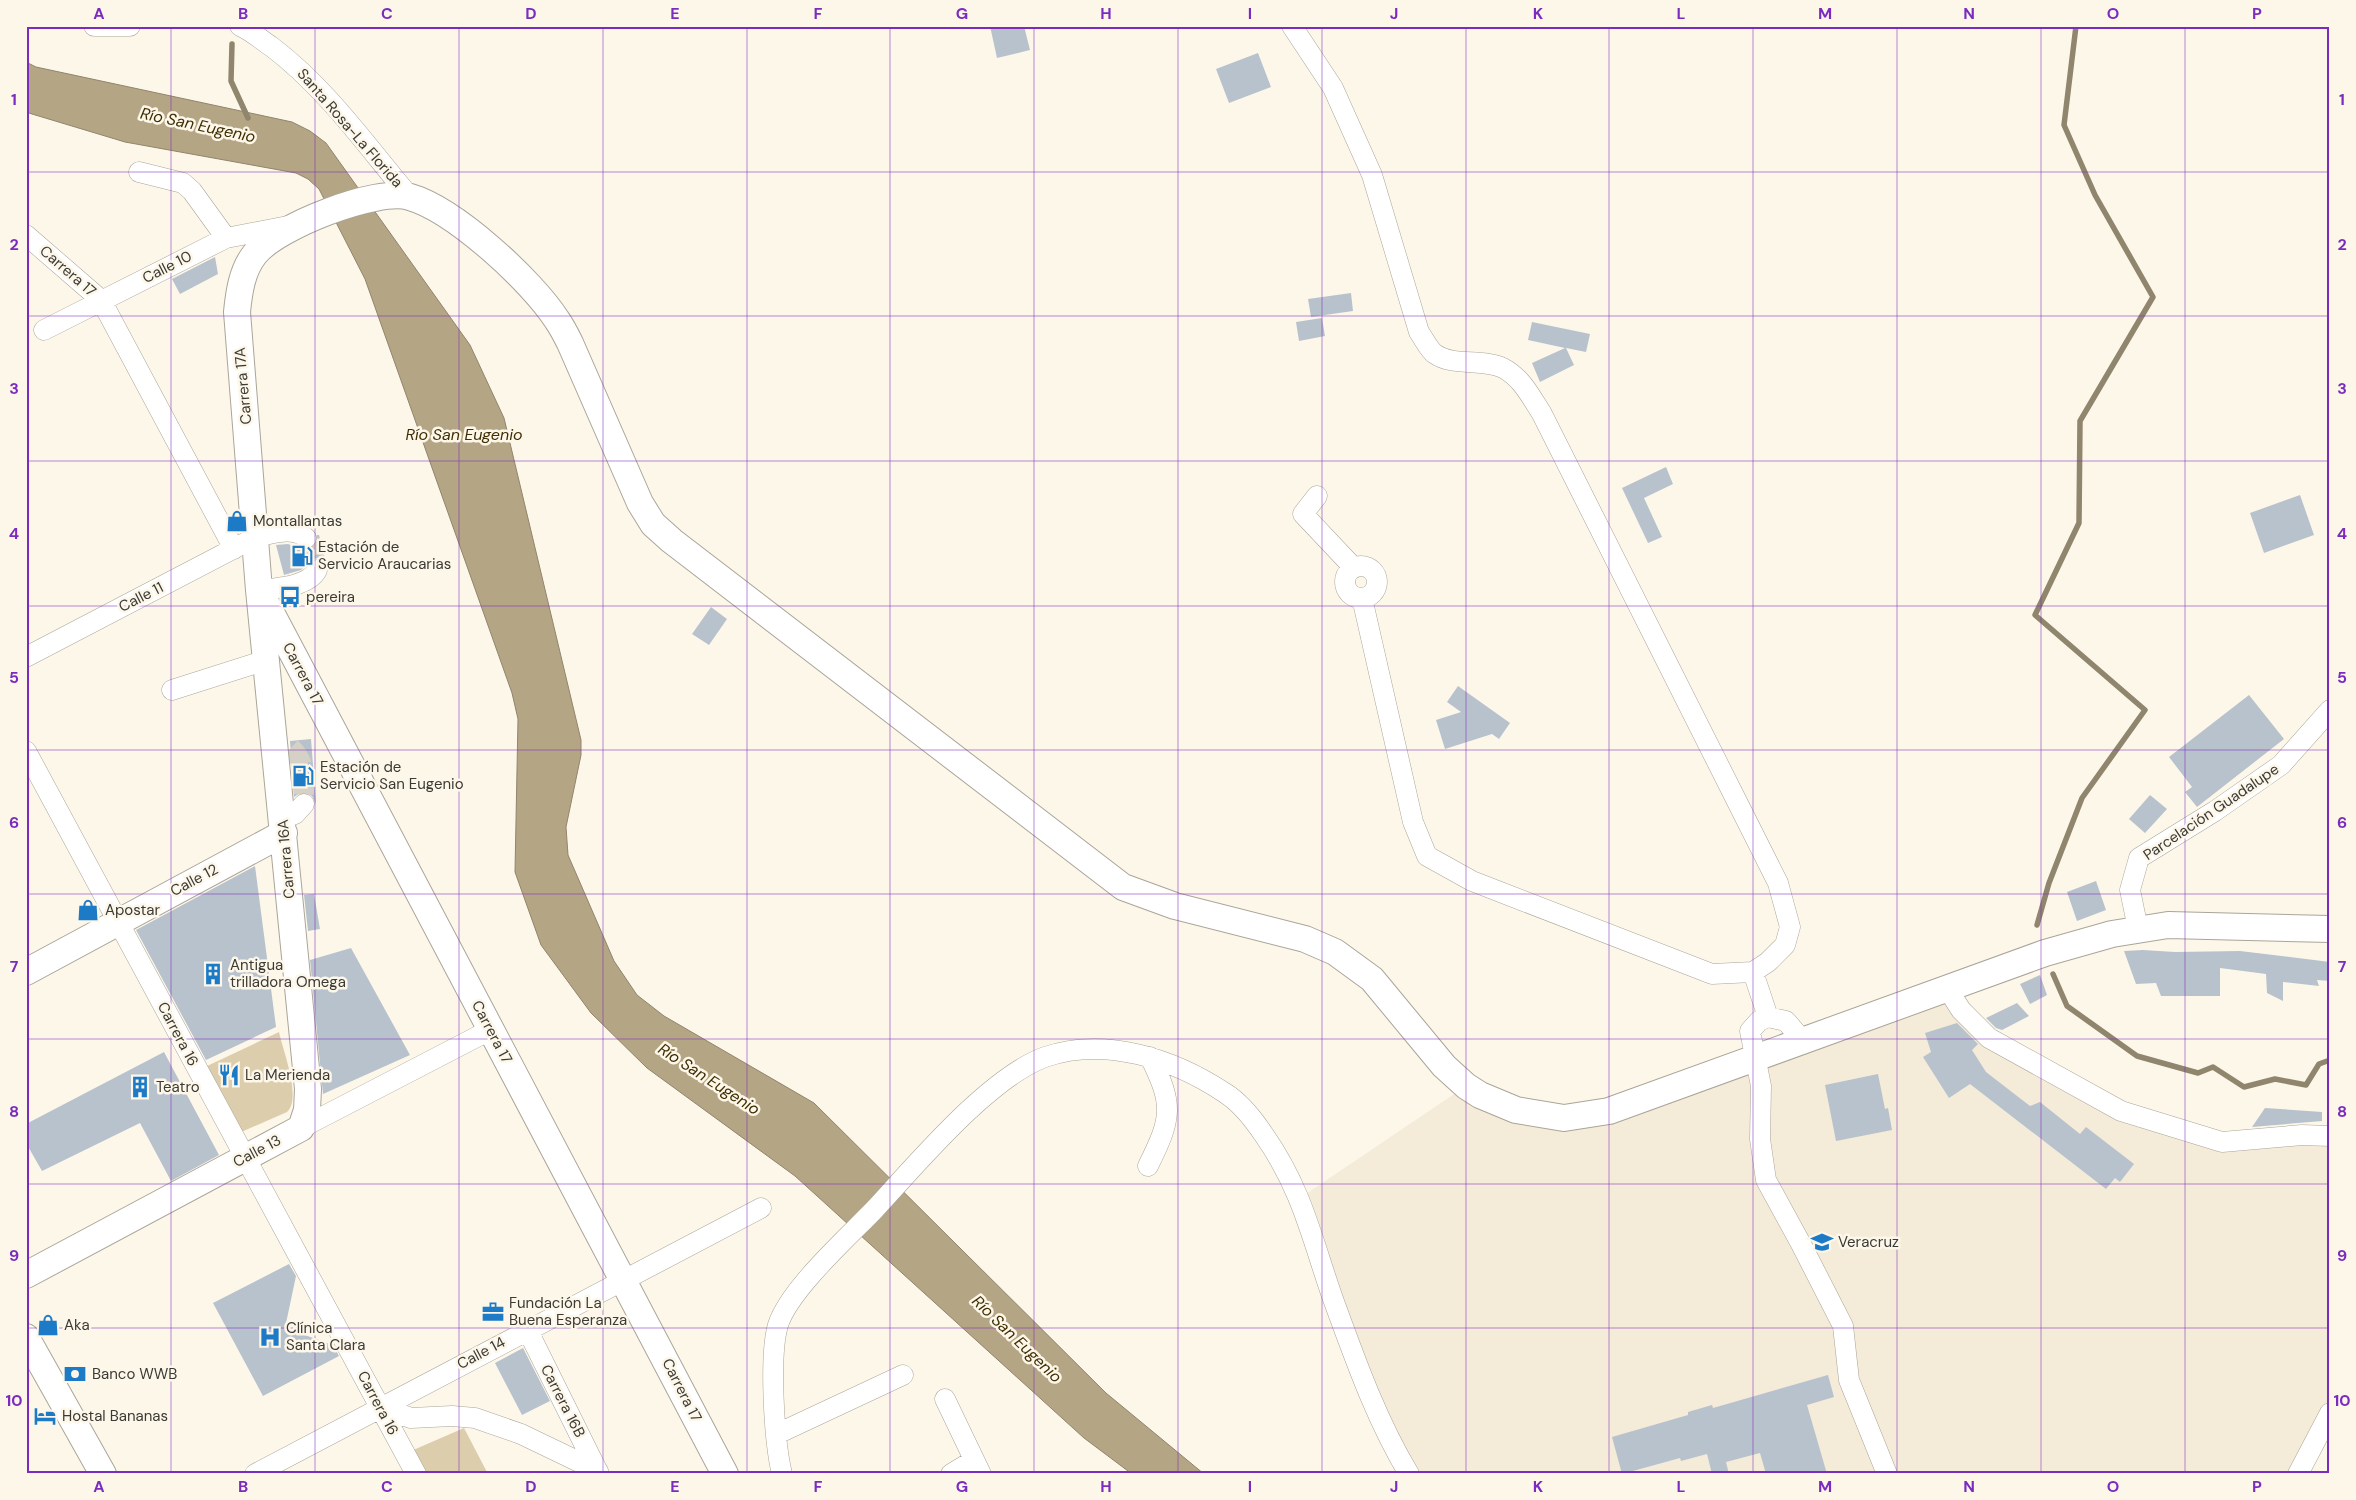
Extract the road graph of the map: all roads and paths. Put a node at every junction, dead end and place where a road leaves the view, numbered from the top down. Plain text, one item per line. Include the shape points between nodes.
1 (94, 26) edge
2 (130, 26) edge
3 (240, 26) edge
4 (1292, 26) edge
5 (139, 172) dead end
6 (410, 196) junction
7 (305, 221) junction
8 (26, 235) edge
9 (226, 238) junction
10 (100, 300) junction
11 (44, 330) dead end
12 (1317, 496) dead end
13 (306, 538) dead end
14 (245, 543) junction
15 (317, 570) dead end
16 (259, 590) junction
17 (26, 656) edge
18 (266, 660) junction
19 (172, 690) dead end
20 (2330, 710) edge
21 (26, 751) edge
22 (304, 804) tunnel mouth
23 (283, 826) junction
24 (118, 921) junction
25 (2138, 929) junction
26 (2330, 929) edge
27 (26, 972) edge
28 (1753, 972) junction
29 (1947, 988) junction
30 (1768, 1017) junction
31 (490, 1030) junction
32 (1803, 1041) junction
33 (1150, 1057) junction
34 (1755, 1059) junction
35 (301, 1128) junction
36 (2330, 1136) edge
37 (244, 1158) junction
38 (1148, 1166) dead end
39 (761, 1208) dead end
40 (26, 1275) edge
41 (624, 1279) junction
42 (527, 1329) junction
43 (26, 1337) edge
44 (903, 1375) dead end
45 (945, 1399) dead end
46 (380, 1407) junction
47 (2330, 1413) edge
48 (777, 1434) junction
49 (978, 1467) edge
50 (598, 1472) edge
51 (103, 1474) edge
52 (255, 1474) edge
53 (416, 1474) edge
54 (725, 1474) edge
55 (782, 1474) edge
56 (951, 1474) edge
57 (1409, 1474) edge
58 (1887, 1474) edge
59 (2298, 1474) edge

1 - 2 street
3 - 6 street, Santa Rosa-La Florida via 285,57 315,84
4 - 28 street via 1333,88 1372,174 1419,332 1434,354 1502,368 1523,383 1542,414 1778,883 1790,927 1786,945
5 - 9 street via 183,183
6 - 7 main road, Carrera 17A via 379,196
6 - 34 main road via 436,209 476,237 508,265 557,319 640,503 653,524 1123,886 1175,906 1305,939 1335,952 1372,979 1444,1066 1466,1086 1516,1110 1564,1118 1609,1111
7 - 9 street, Calle 10
7 - 14 main road, Carrera 17A via 268,241 254,255 240,289 237,312
8 - 10 street, Carrera 17
9 - 10 street, Calle 10
10 - 11 street, Calle 10
10 - 14 street, Carrera 17
12 - 28 street via 1303,514 1354,568 1344,583 1350,594 1362,598 1414,822 1428,856 1472,881 1712,974
13 - 14 street, Calle 11 via 300,533 285,531
14 - 16 main road, Carrera 17A
14 - 17 street, Calle 11
15 - 16 street via 312,577 300,583
16 - 18 main road, Carrera 16A
16 - 31 main road, Carrera 17
18 - 19 street
18 - 23 main road, Carrera 16A via 282,742
20 - 25 street, Parcelación Guadalupe via 2281,765 2215,812 2139,858 2130,890
21 - 24 street, Carrera 16
22 - 23 street
23 - 24 main road, Calle 12
23 - 35 main road, Carrera 16A via 308,1089 307,1110
24 - 27 main road, Calle 12
24 - 37 street, Carrera 16
25 - 26 main road via 2191,925
25 - 29 main road via 2045,953
28 - 30 street
29 - 32 main road
29 - 36 street via 1960,1010 1989,1038 2122,1111 2222,1142
30 - 32 street via 1786,1021
30 - 34 street via 1759,1021 1750,1032
31 - 35 street, Calle 13
31 - 41 main road, Carrera 17
32 - 34 main road
33 - 38 street via 1168,1101 1165,1133
33 - 48 street via 1119,1050 1088,1049 1045,1058 1002,1081 951,1129 785,1307 778,1326 774,1356
33 - 57 street via 1184,1070 1227,1094 1254,1120 1283,1161 1300,1198 1357,1367
34 - 58 street via 1761,1086 1760,1139 1766,1180 1842,1326 1849,1380
35 - 37 main road, Calle 13
37 - 40 main road, Calle 13
37 - 46 street, Carrera 16
39 - 41 street, Calle 14
41 - 42 street, Calle 14
41 - 54 main road, Carrera 17
42 - 46 street, Calle 14
42 - 50 street, Carrera 16B
43 - 51 main road
44 - 48 street
45 - 49 street
46 - 50 street via 411,1418 475,1418 521,1434
46 - 52 street, Calle 14
46 - 53 street, Carrera 16
47 - 59 street
48 - 55 street
49 - 56 street

